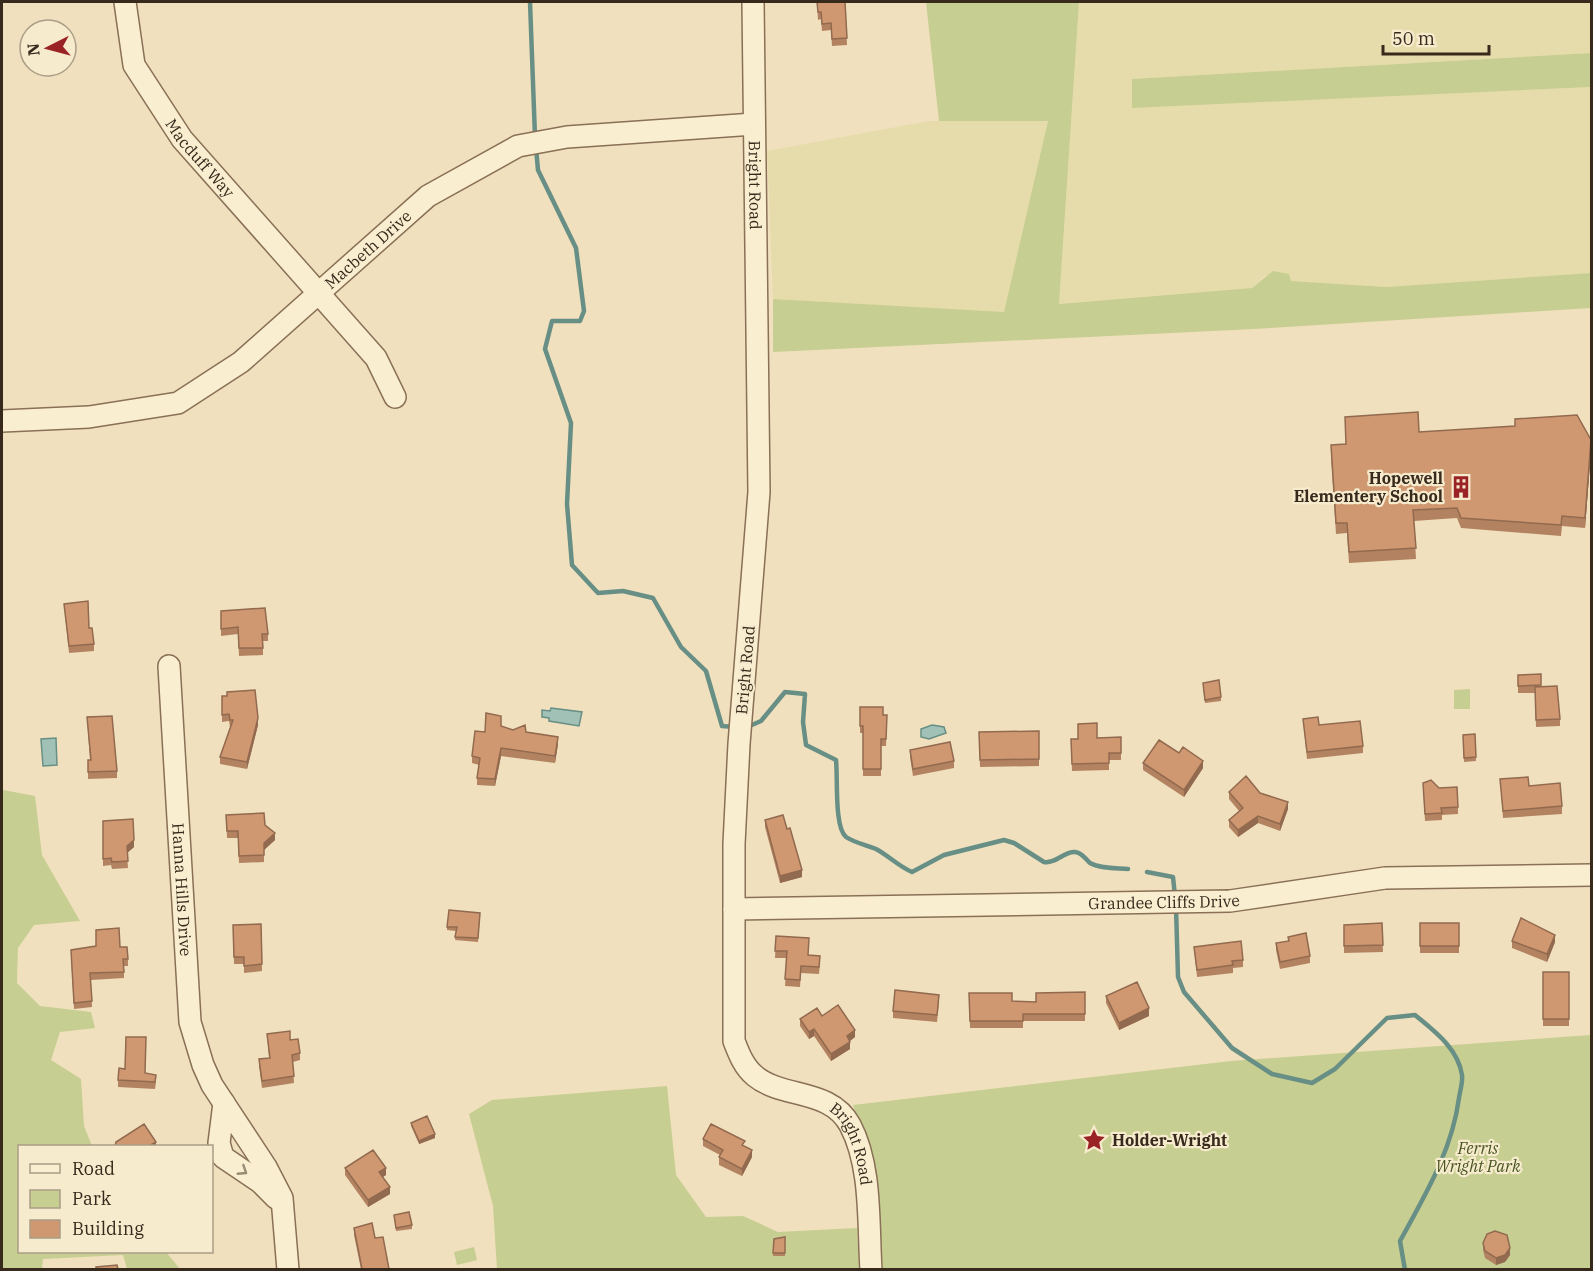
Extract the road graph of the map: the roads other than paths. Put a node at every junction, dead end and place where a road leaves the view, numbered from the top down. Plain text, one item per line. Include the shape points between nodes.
1 (124, 2) edge
2 (753, 2) edge
3 (754, 124) junction
4 (319, 293) junction
5 (395, 397) dead end
6 (2, 421) edge
7 (169, 666) dead end
8 (1592, 875) edge
9 (734, 909) junction
10 (224, 1103) junction
11 (282, 1202) junction
12 (288, 1269) edge
13 (871, 1269) edge

1 - 4 street, Macduff Way via 134,65 182,139
2 - 3 street, Bright Road
3 - 4 street, Macbeth Drive via 518,146 428,196
3 - 9 street, Bright Road via 759,492 741,708
4 - 5 street, Macduff Way via 376,358
4 - 6 street, Macbeth Drive via 241,362 178,403 89,417
7 - 10 street, Hanna Hills Drive via 190,1022 202,1065
8 - 9 street, Grandee Cliffs Drive via 1385,878 1230,901 1180,903
9 - 13 street, Bright Road via 734,1041 754,1076 771,1086 818,1099 837,1109 850,1124 865,1179
10 - 11 street, Hanna Hills Drive via 266,1167
10 -> 11 street via 219,1143 223,1157
11 - 12 street, Hanna Hills Drive

